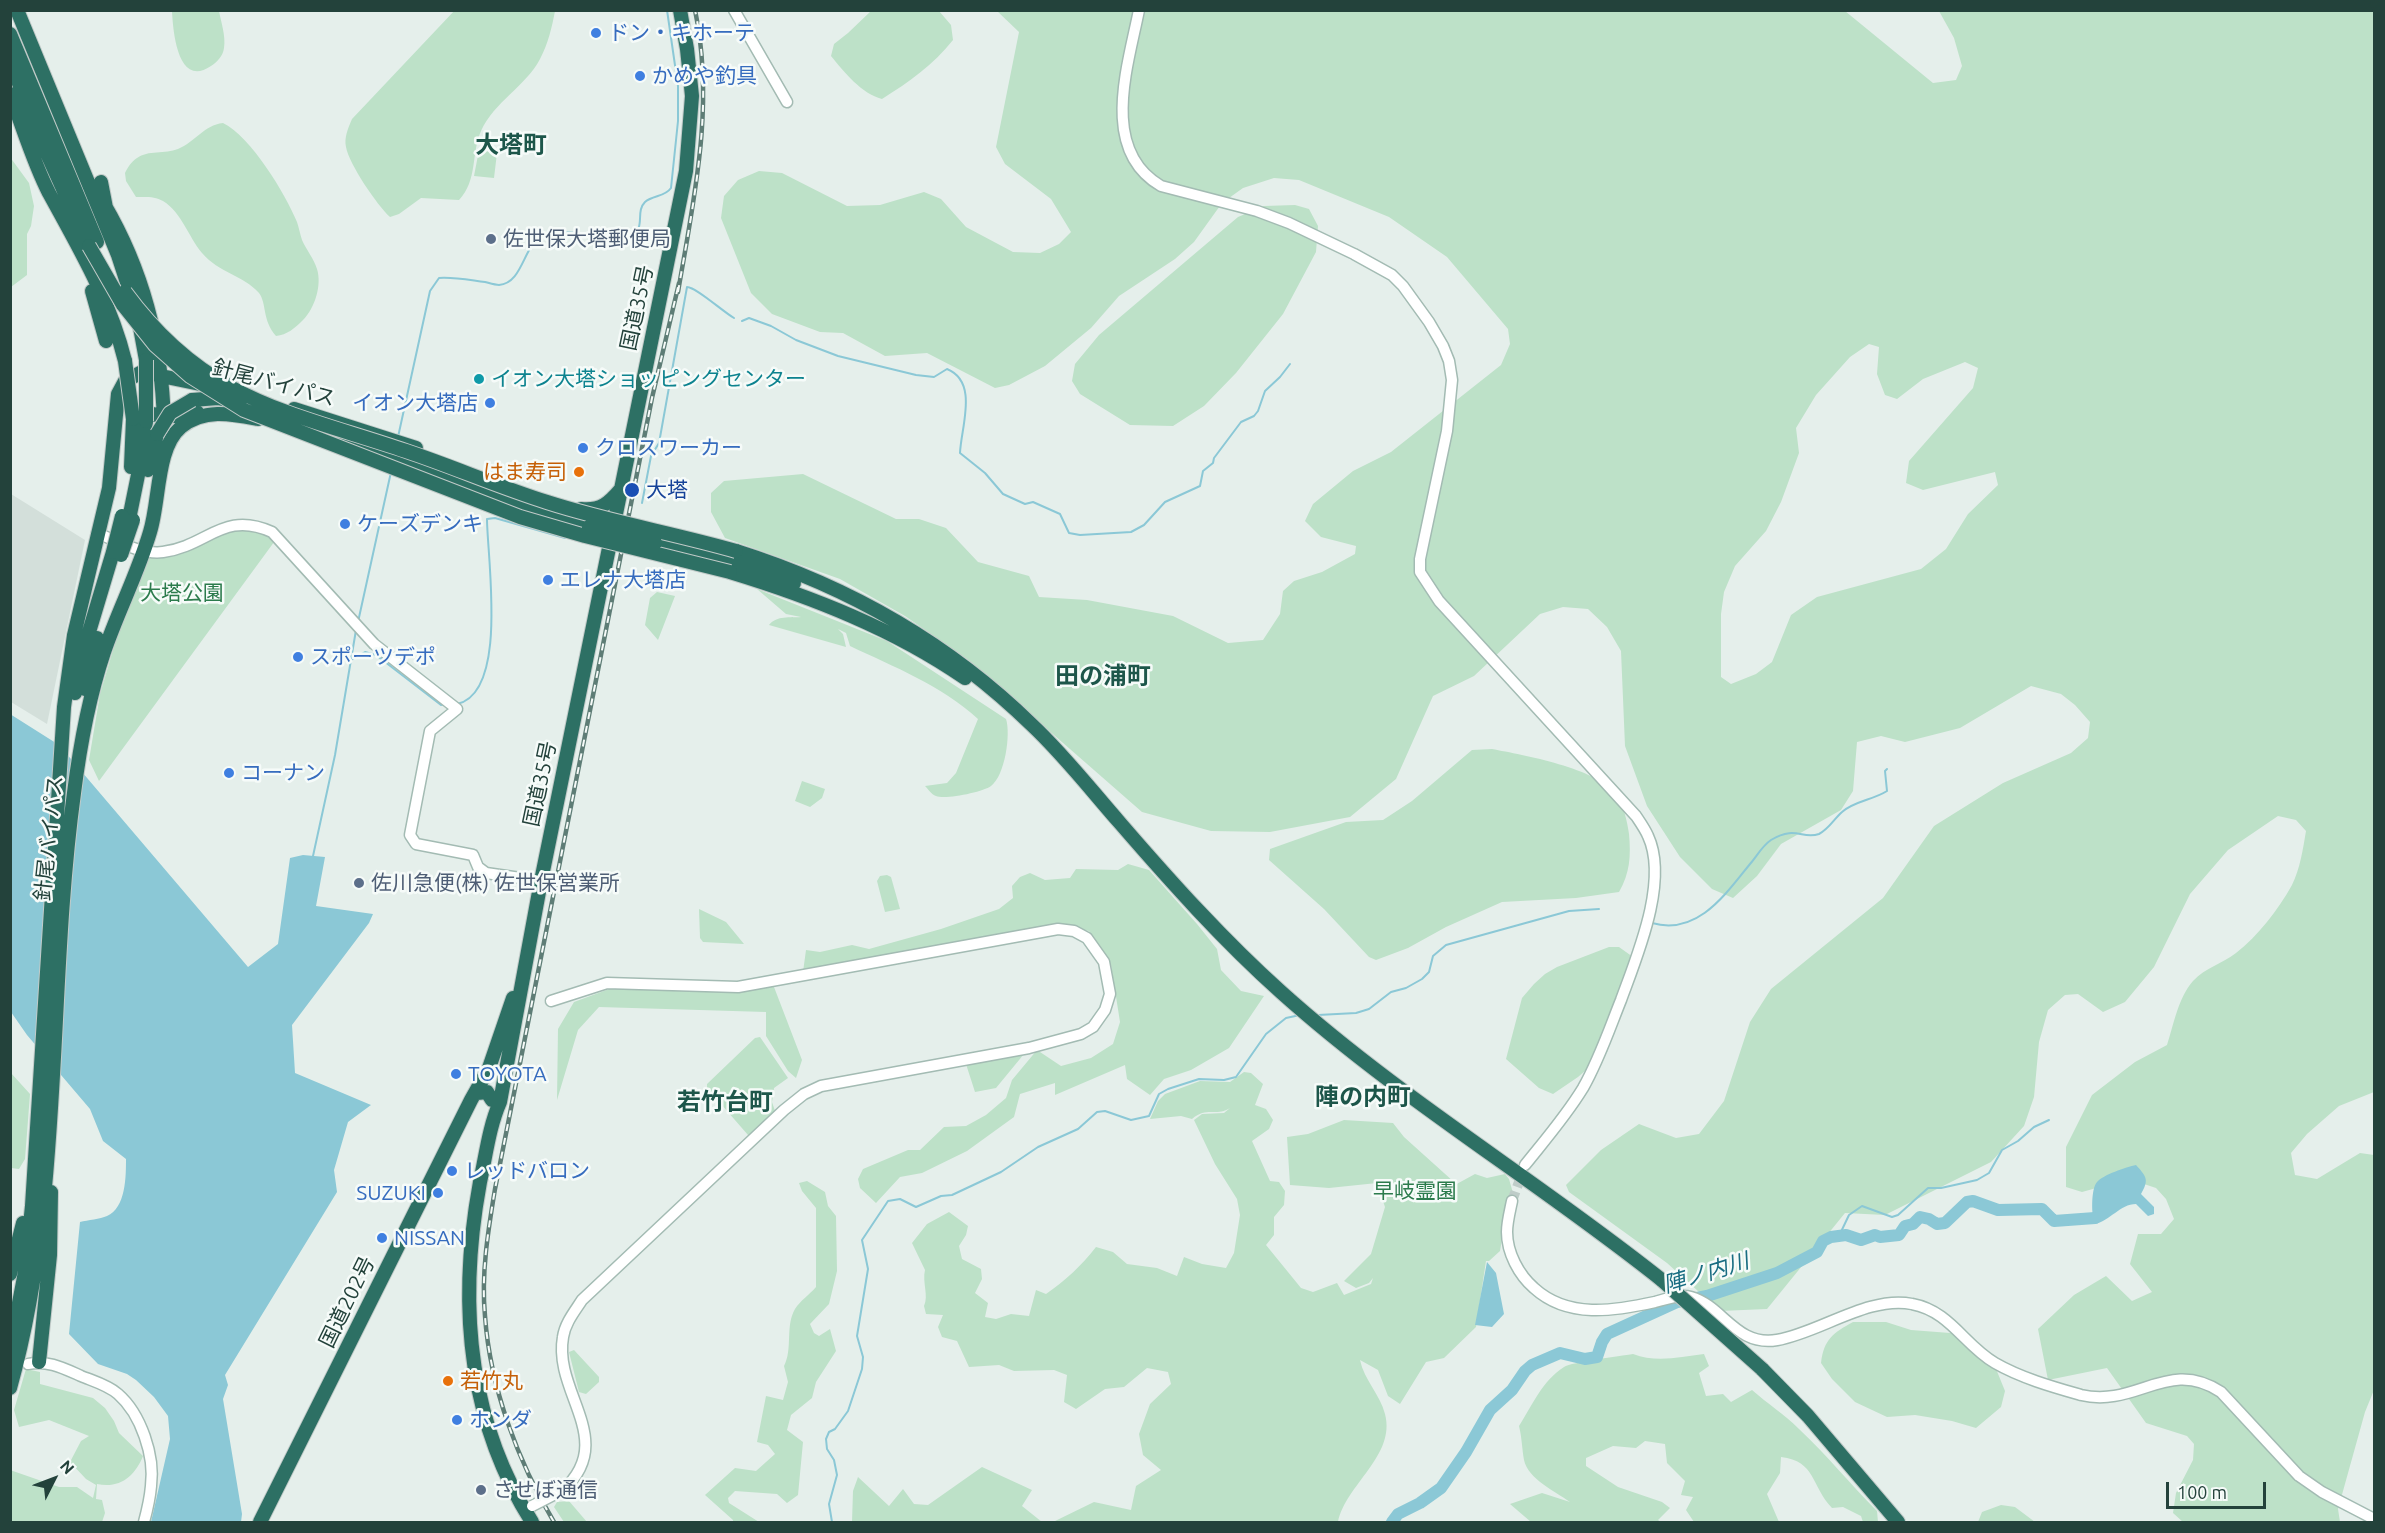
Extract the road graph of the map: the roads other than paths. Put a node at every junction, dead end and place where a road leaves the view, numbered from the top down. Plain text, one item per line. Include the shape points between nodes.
1 (17, 10) edge
2 (680, 10) edge
3 (734, 10) edge
4 (1139, 10) edge
5 (10, 34) edge
6 (10, 61) edge
7 (10, 94) edge
8 (787, 102) dead end
9 (77, 159) junction
10 (101, 182) dead end
11 (49, 192) junction
12 (106, 208) junction
13 (93, 244) junction
14 (124, 253) junction
15 (105, 341) dead end
16 (157, 344) junction
17 (176, 357) junction
18 (161, 374) junction
19 (190, 381) junction
20 (118, 394) junction
21 (164, 416) junction
22 (140, 420) junction
23 (274, 421) junction
24 (164, 452) junction
25 (398, 453) junction
26 (621, 489) junction
27 (581, 509) junction
28 (128, 518) junction
29 (585, 527) junction
30 (613, 527) junction
31 (97, 533) junction
32 (655, 541) junction
33 (144, 551) junction
34 (605, 570) junction
35 (891, 618) junction
36 (76, 712) junction
37 (1011, 712) junction
38 (1082, 779) junction
39 (60, 865) junction
40 (541, 881) junction
41 (525, 964) junction
42 (551, 1001) dead end
43 (519, 1009) junction
44 (500, 1036) junction
45 (497, 1067) junction
46 (474, 1096) junction
47 (492, 1100) junction
48 (492, 1119) junction
49 (42, 1146) junction
50 (1525, 1165) tunnel mouth
51 (1512, 1201) tunnel mouth
52 (10, 1274) edge
53 (10, 1348) edge
54 (34, 1363) joint
55 (10, 1388) edge
56 (528, 1508) junction
57 (2374, 1519) edge
58 (144, 1522) edge
59 (260, 1522) edge
60 (532, 1522) edge
61 (1898, 1522) edge

1 - 9 highway
2 - 26 highway, 国道35号 via 692,96 686,171
3 - 8 street
4 - 50 street via 1122,108 1129,150 1149,179 1161,186 1289,223 1377,266 1403,286 1443,346 1449,361 1451,403 1421,547 1420,572 1439,601 1636,816 1649,836 1653,898 1641,947 1598,1061 1560,1123
5 - 13 highway
6 - 13 highway via 45,149
7 - 11 highway
9 - 12 highway
9 - 14 highway
10 - 12 highway
11 - 15 highway via 93,293
11 - 22 highway, bridge via 98,283 117,330
12 - 14 highway
13 - 17 highway, bridge via 123,305 145,333
14 - 16 highway via 149,307
14 - 22 highway, bridge via 146,360
16 - 18 highway
16 - 19 highway via 170,366
17 - 35 highway, bridge via 232,389 290,415 407,451 555,505 736,551 802,574
17 - 37 highway, bridge via 210,390 251,413 498,509 575,534 730,572 792,592 881,629 933,657
18 - 19 highway, 針尾バイパス
18 - 20 highway, 針尾バイパス via 136,373 125,381
18 - 21 highway
19 - 25 highway, 針尾バイパス via 309,413
20 - 21 highway via 136,408
20 - 31 highway, 針尾バイパス via 109,488
21 - 23 highway via 221,410
21 - 24 highway
22 - 28 highway
23 - 24 highway, 針尾バイパス via 230,414 201,416 183,425
23 - 25 highway, 針尾バイパス
24 - 33 highway, 針尾バイパス via 156,513
25 - 27 highway, 針尾バイパス
25 - 28 highway, bridge via 247,403 218,398 192,400 170,413 157,434
25 - 29 highway
25 - 29 highway via 508,500
26 - 27 highway via 599,509
26 - 30 highway, 国道35号
27 - 30 highway, 針尾バイパス via 600,515
28 - 36 highway, bridge via 80,662
29 - 30 highway via 598,535
29 - 32 highway, bridge
29 - 34 highway via 584,535 595,546
30 - 34 highway, 国道35号
31 - 33 street
31 - 36 highway, 針尾バイパス via 74,634
32 - 35 highway via 772,567
32 - 37 highway via 765,572 830,599 939,658
33 - 36 highway, 針尾バイパス
33 - 40 street via 163,552 240,524 258,525 272,532 374,644 457,709 430,731 410,835 416,844 473,855 486,873
34 - 40 highway, 国道35号
35 - 38 highway via 990,687 1034,726
36 - 39 highway, 針尾バイパス
36 - 39 highway, 針尾バイパス via 74,791
37 - 38 highway
38 - 61 highway, bridge via 1209,923 1281,993 1412,1099 1663,1281 1762,1369 1808,1416
39 - 49 highway, 針尾バイパス
40 - 41 highway, 国道35号
41 - 43 highway, 国道35号
41 - 44 highway, 国道35号
42 - 56 street, bridge via 607,983 738,987 1058,929 1087,938 1106,969 1110,994 1106,1010 1093,1027 1081,1034 1029,1048 821,1086 784,1110 582,1300 568,1323 562,1351 586,1439 586,1456 579,1472 563,1490
43 - 45 highway, 国道202号
43 - 48 highway, 国道35号 via 500,1102
44 - 45 highway
44 - 46 highway, 国道202号
45 - 46 highway, 国道202号
45 - 47 highway
46 - 47 highway via 487,1092
46 - 59 highway, 国道202号
47 - 48 highway
48 - 56 highway via 476,1206 467,1306 473,1370 487,1422 496,1451
49 - 52 highway
49 - 53 highway, 針尾バイパス
49 - 54 highway via 51,1183 51,1221
49 - 55 highway, 針尾バイパス via 34,1276 24,1338
51 - 57 street via 1507,1233 1519,1270 1544,1297 1569,1308 1598,1310 1687,1296 1703,1302 1738,1332 1769,1341 1888,1303 1919,1305 1944,1317 1995,1364 2095,1399 2115,1397 2177,1378 2213,1387 2299,1476
54 - 58 street via 53,1364 104,1384 132,1410 150,1461 152,1485
56 - 60 highway

